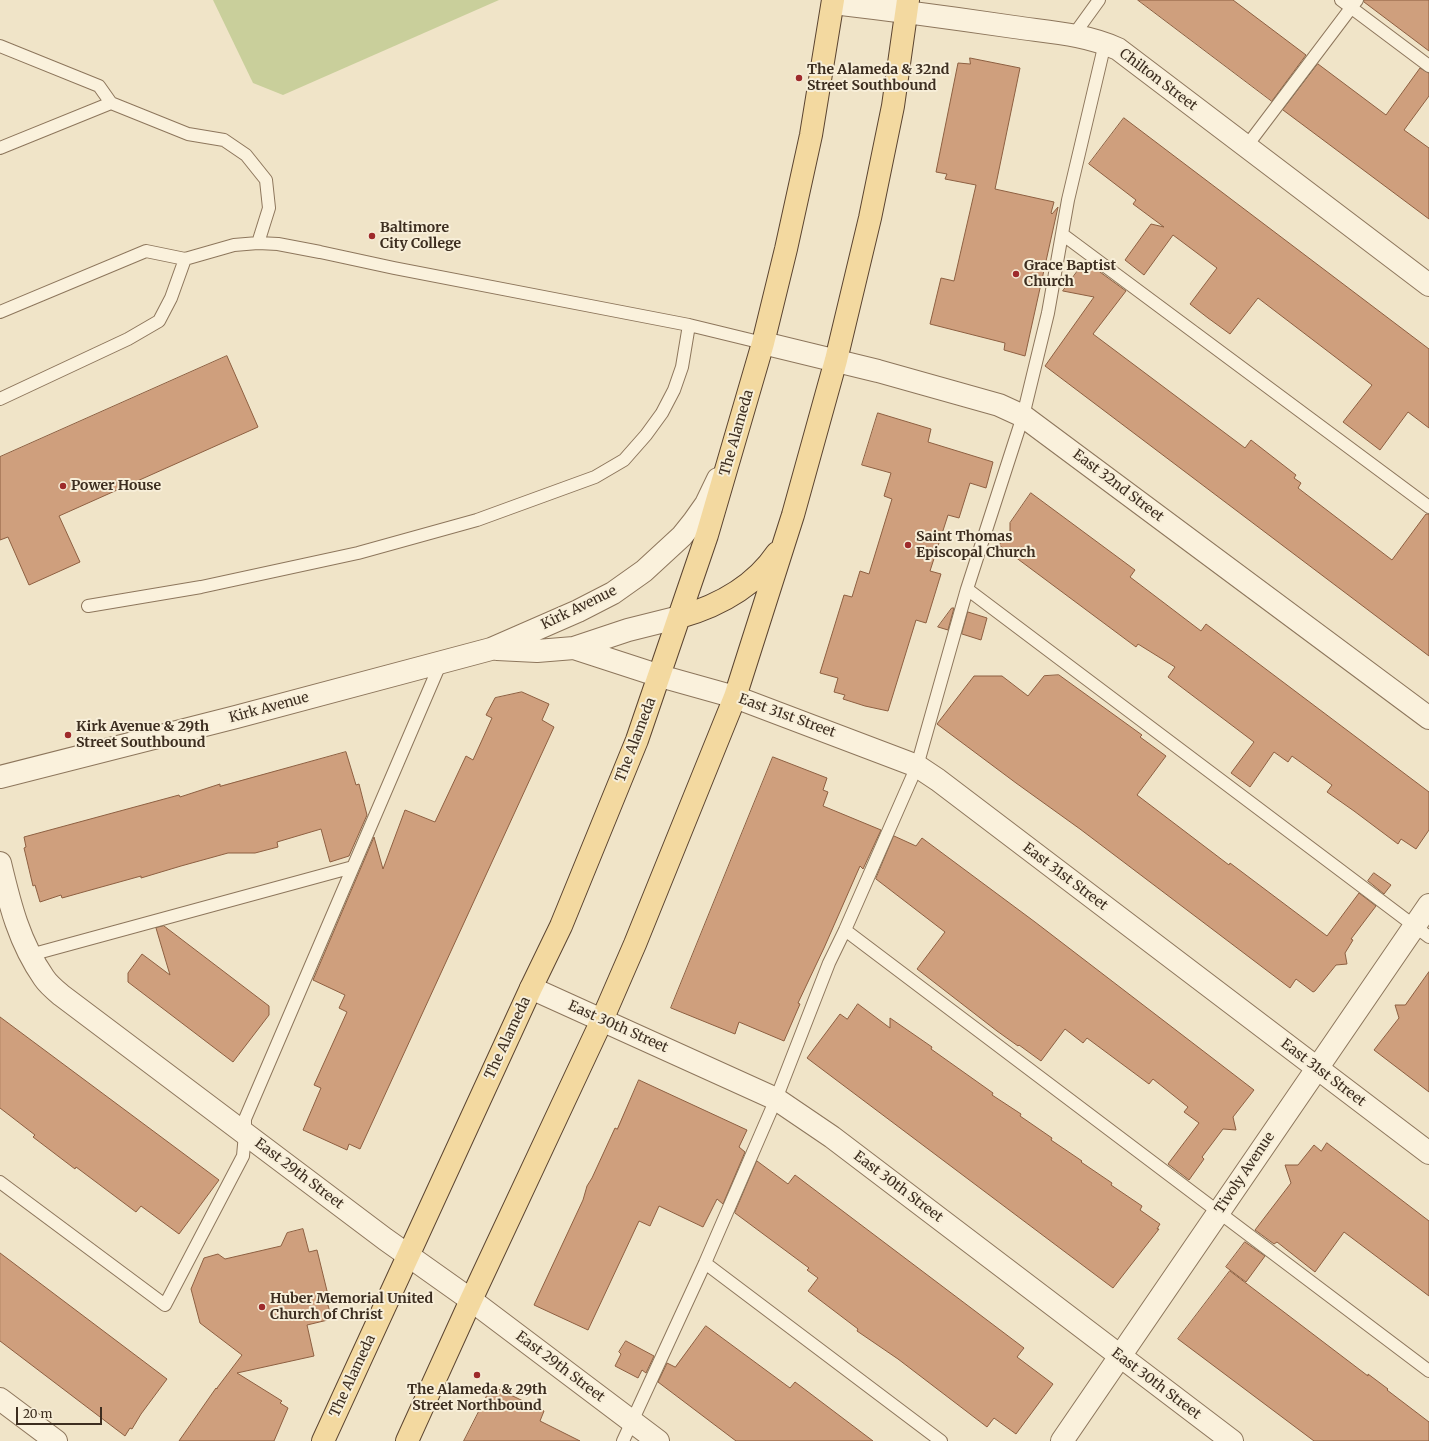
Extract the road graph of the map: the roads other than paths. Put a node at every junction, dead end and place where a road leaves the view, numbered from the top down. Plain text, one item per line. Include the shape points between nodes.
1 (1099, 0) edge
2 (1340, 0) edge
3 (833, 2) edge
4 (1354, 4) edge
5 (908, 6) edge
6 (1073, 36) junction
7 (1105, 43) junction
8 (0, 46) edge
9 (1429, 66) edge
10 (111, 103) junction
11 (1246, 147) junction
12 (0, 148) edge
13 (1062, 234) junction
14 (258, 242) junction
15 (185, 259) junction
16 (1429, 285) edge
17 (0, 312) edge
18 (690, 325) junction
19 (763, 343) junction
20 (836, 360) junction
21 (0, 399) edge
22 (1023, 416) junction
23 (739, 430) junction
24 (1429, 507) edge
25 (785, 540) junction
26 (967, 589) junction
27 (88, 606) dead end
28 (680, 617) junction
29 (574, 648) junction
30 (491, 649) junction
31 (440, 662) junction
32 (660, 676) junction
33 (735, 697) junction
34 (1429, 718) edge
35 (917, 766) junction
36 (0, 777) edge
37 (0, 863) edge
38 (353, 867) junction
39 (1429, 904) edge
40 (845, 930) junction
41 (1422, 932) edge
42 (30, 955) junction
43 (531, 988) junction
44 (602, 1020) junction
45 (1317, 1068) junction
46 (776, 1099) junction
47 (245, 1134) junction
48 (1429, 1153) edge
49 (0, 1182) edge
50 (1218, 1212) junction
51 (408, 1256) junction
52 (705, 1263) junction
53 (471, 1300) junction
54 (1120, 1357) junction
55 (1429, 1371) edge
56 (0, 1399) edge
57 (628, 1432) edge
58 (56, 1441) edge
59 (323, 1441) edge
60 (407, 1441) edge
61 (658, 1441) edge
62 (941, 1441) edge
63 (1062, 1441) edge
64 (1232, 1441) edge

1 - 6 lane
2 - 4 lane
3 - 5 street, Chilton Street
3 - 19 main road, The Alameda via 811,135
4 - 9 lane
4 - 11 lane
5 - 6 street, Chilton Street
5 - 20 main road via 892,113
6 - 7 street, Chilton Street
7 - 11 street, Chilton Street via 1118,49
7 - 13 lane
8 - 10 lane via 99,86
10 - 12 lane
10 - 14 lane via 188,134 224,140 246,155 266,180 269,208
11 - 16 street, Chilton Street
13 - 22 lane via 1048,313
13 - 24 lane
14 - 15 lane via 234,245
14 - 18 lane
15 - 17 lane via 146,251
15 - 21 lane via 171,298 159,321 128,339
18 - 19 lane
18 - 27 lane via 682,367 662,413 624,460 594,477 477,520 358,553 201,587
19 - 20 street, East 32nd Street
19 - 23 main road, The Alameda
20 - 22 street, East 32nd Street via 999,405
20 - 25 main road
22 - 26 lane
22 - 34 street, East 32nd Street
23 - 28 main road, The Alameda
23 - 30 street, Kirk Avenue via 706,504 682,536 644,571 613,593 578,612
25 - 28 main road via 762,571 733,594 719,603
25 - 33 main road
26 - 35 lane
26 - 41 lane
28 - 29 street, Kirk Avenue via 634,628
28 - 32 main road, The Alameda
29 - 30 street, Kirk Avenue via 537,651
29 - 32 street, Kirk Avenue
30 - 31 street, Kirk Avenue
31 - 36 street, Kirk Avenue
31 - 38 lane
32 - 33 street, East 31st Street
32 - 43 main road, The Alameda via 561,926
33 - 35 street, East 31st Street
33 - 44 main road
35 - 40 lane
35 - 45 street, East 31st Street
37 - 42 street, East 29th Street via 12,914
38 - 42 lane
38 - 47 lane via 245,1119
39 - 41 street, Tivoly Avenue
40 - 46 lane via 829,963
40 - 50 lane
41 - 45 street, Tivoly Avenue
42 - 47 street, East 29th Street via 44,979 61,995
43 - 44 street, East 30th Street
43 - 51 main road, The Alameda
44 - 46 street, East 30th Street
44 - 53 main road
45 - 48 street, East 31st Street
45 - 50 street, Tivoly Avenue
46 - 52 lane
46 - 54 street, East 30th Street via 832,1137
47 - 49 lane via 243,1156 165,1305
47 - 51 street, East 29th Street
50 - 54 street, Tivoly Avenue
50 - 55 lane
51 - 53 street, East 29th Street
51 - 59 main road, The Alameda
52 - 57 lane
52 - 62 lane
53 - 57 street, East 29th Street
53 - 60 main road
54 - 63 street, Tivoly Avenue
54 - 64 street, East 30th Street
56 - 58 street
57 - 61 street, East 29th Street

